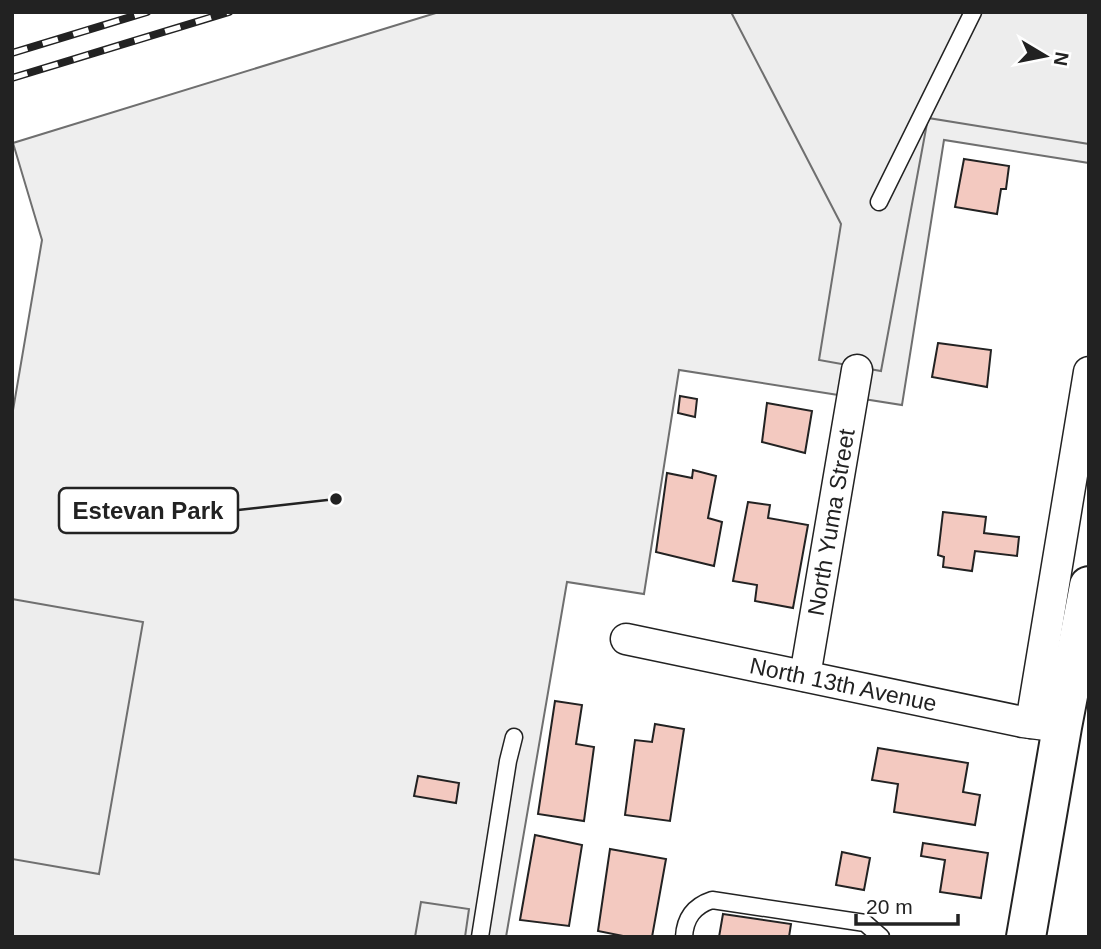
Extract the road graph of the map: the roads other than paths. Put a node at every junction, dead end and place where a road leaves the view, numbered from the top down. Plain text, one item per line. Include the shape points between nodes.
1 (973, 12) edge
2 (879, 202) dead end
3 (857, 370) dead end
4 (1089, 372) edge
5 (1089, 586) edge
6 (626, 639) dead end
7 (805, 676) junction
8 (1046, 725) junction
9 (514, 737) dead end
10 (480, 937) edge
11 (684, 937) edge
12 (881, 937) edge
13 (1026, 937) edge

1 - 2 lane
3 - 7 street, North Yuma Street
4 - 8 street
5 - 8 main road
6 - 7 street, North 13th Avenue
7 - 8 street, North 13th Avenue
8 - 13 main road
9 - 10 lane
11 - 12 lane via 690,914 712,900 864,923

